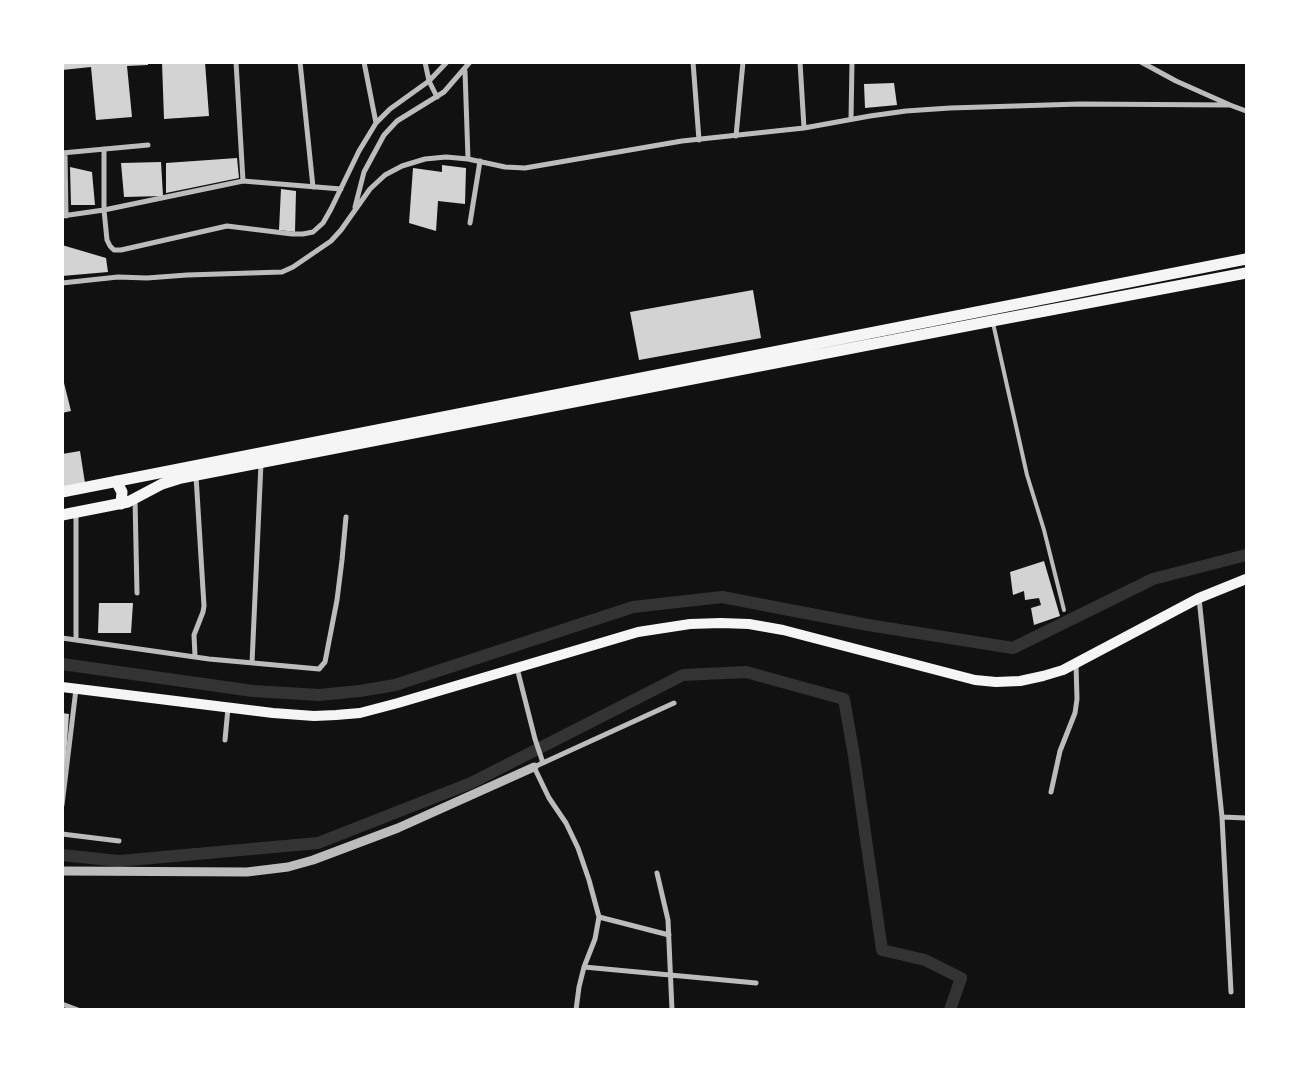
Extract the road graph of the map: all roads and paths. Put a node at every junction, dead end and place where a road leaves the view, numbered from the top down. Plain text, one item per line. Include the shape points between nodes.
1 (236, 62) edge
2 (300, 62) edge
3 (364, 62) edge
4 (425, 62) edge
5 (447, 62) edge
6 (470, 62) edge
7 (693, 62) edge
8 (742, 62) edge
9 (800, 62) edge
10 (852, 62) edge
11 (1141, 62) edge
12 (465, 70) junction
13 (429, 81) junction
14 (436, 97) junction
15 (1230, 105) junction
16 (1246, 111) edge
17 (851, 119) junction
18 (376, 123) junction
19 (804, 128) junction
20 (736, 136) junction
21 (700, 140) junction
22 (148, 145) dead end
23 (104, 149) junction
24 (64, 153) edge
25 (468, 159) junction
26 (480, 161) junction
27 (243, 182) junction
28 (313, 187) junction
29 (341, 189) junction
30 (104, 210) junction
31 (354, 210) junction
32 (64, 216) edge
33 (470, 223) dead end
34 (1246, 259) edge
35 (1246, 273) edge
36 (62, 283) edge
37 (992, 321) junction
38 (261, 463) junction
39 (196, 476) junction
40 (116, 481) junction
41 (62, 492) edge
42 (135, 499) junction
43 (120, 504) junction
44 (76, 512) junction
45 (62, 515) edge
46 (346, 517) dead end
47 (1246, 579) edge
48 (137, 593) dead end
49 (1199, 598) junction
50 (1064, 610) dead end
51 (62, 638) edge
52 (76, 640) junction
53 (195, 656) junction
54 (252, 663) junction
55 (1076, 664) junction
56 (516, 668) junction
57 (62, 687) edge
58 (76, 690) junction
59 (674, 703) dead end
60 (228, 708) junction
61 (225, 740) dead end
62 (543, 763) junction
63 (534, 767) junction
64 (1051, 792) dead end
65 (62, 805) edge
66 (1222, 817) junction
67 (1246, 818) edge
68 (62, 834) edge
69 (119, 841) dead end
70 (62, 871) edge
71 (657, 873) dead end
72 (599, 917) junction
73 (669, 935) junction
74 (584, 967) junction
75 (671, 975) junction
76 (756, 983) dead end
77 (1231, 992) dead end
78 (62, 1004) edge
79 (78, 1010) edge
80 (576, 1010) edge
81 (672, 1010) edge

1 - 27 street
2 - 28 street
3 - 18 street
4 - 13 street
5 - 13 street
6 - 12 street
7 - 21 street
8 - 20 street
9 - 19 street
10 - 17 street
11 - 15 street
12 - 14 street
12 - 25 street
13 - 14 street
13 - 18 street
14 - 31 street via 397,121 384,136 364,172
15 - 16 street
15 - 17 street via 1015,105 906,111
17 - 19 street
18 - 29 street via 358,151
19 - 20 street
20 - 21 street
21 - 26 street via 525,168
22 - 23 street
23 - 24 street
23 - 30 street
24 - 32 street
25 - 26 street
25 - 31 street via 425,159 402,166 370,189
26 - 33 street
27 - 28 street
27 - 30 street
28 - 29 street
29 - 30 street via 323,223 313,232 303,234 227,226 114,250 107,240
30 - 32 street
31 - 36 street via 331,241 294,268 282,272 118,277
34 - 40 main road
35 - 37 main road
37 - 38 main road
37 - 50 lane via 1027,475
38 - 39 main road
38 - 54 street
39 - 42 main road via 162,484
39 - 53 street via 204,606 194,635
40 - 41 main road
40 - 43 main road via 122,492
42 - 43 main road
42 - 48 street
43 - 44 main road
44 - 45 main road
44 - 52 street
46 - 54 street via 337,600 322,667
47 - 49 main road
49 - 55 main road
49 - 66 street
51 - 52 street
52 - 53 street
53 - 54 street
55 - 56 main road via 1020,681 975,680 783,630 721,623 638,632
55 - 64 street via 1076,706 1060,751
56 - 60 main road via 360,713 314,716
56 - 62 street
57 - 58 main road
58 - 60 main road
58 - 65 street
59 - 62 street
60 - 61 street
62 - 63 street
63 - 70 street via 398,828 288,867 247,872
63 - 72 street via 578,848
66 - 67 street
66 - 77 street
68 - 69 street
71 - 73 street
72 - 73 street
72 - 74 street
73 - 75 street
74 - 75 street
74 - 80 street
75 - 76 street
75 - 81 street
78 - 79 street

